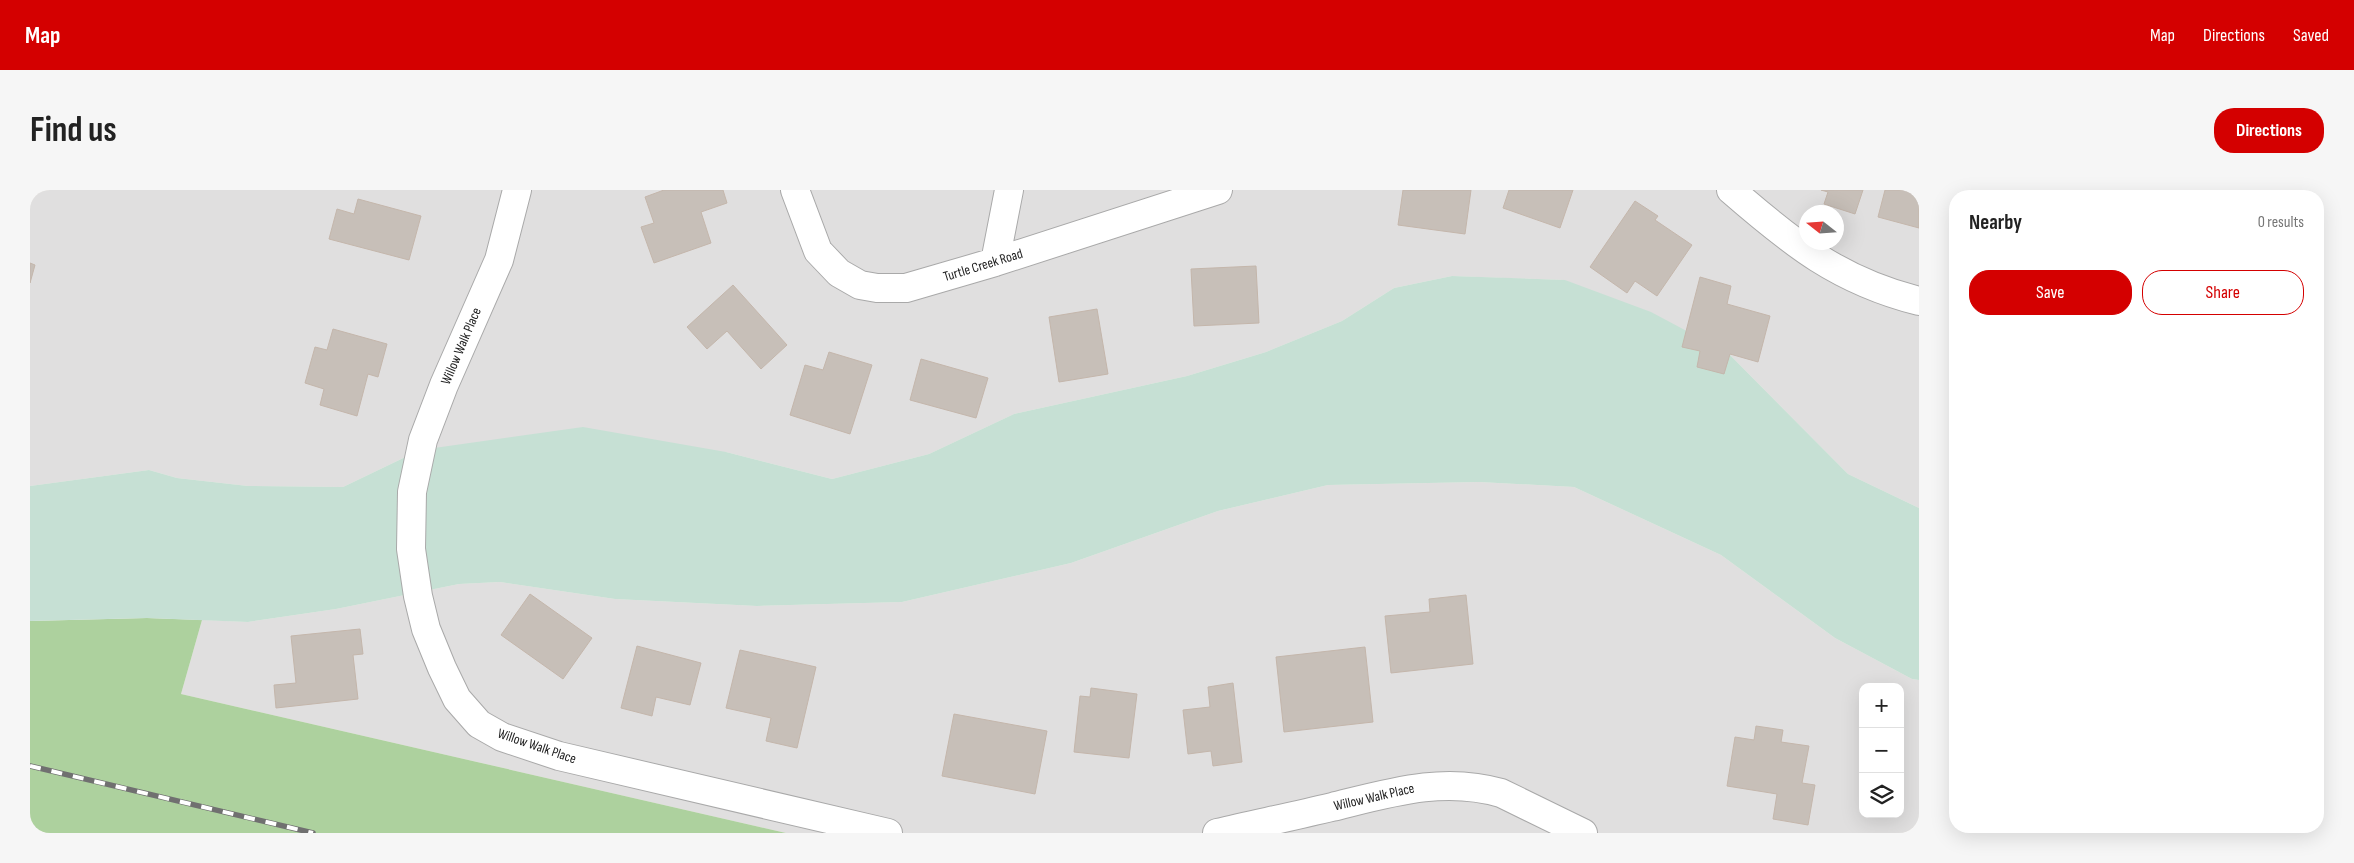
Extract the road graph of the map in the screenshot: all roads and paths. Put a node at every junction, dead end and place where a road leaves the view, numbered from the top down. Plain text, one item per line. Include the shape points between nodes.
1 (517, 190) edge
2 (795, 190) edge
3 (1009, 190) edge
4 (1218, 190) edge
5 (1732, 190) edge
6 (995, 262) junction
7 (1919, 301) edge
8 (888, 833) edge
9 (1217, 833) edge
10 (1583, 833) edge

1 - 8 street, Willow Walk Place via 498,260 423,440 412,492 411,550 418,596 426,629 458,699 479,724 502,737 559,756
2 - 6 street, Turtle Creek Road via 818,251 839,273 860,285 906,288
3 - 6 street
4 - 6 street, Turtle Creek Road
5 - 7 street via 1784,235 1828,265 1874,287
9 - 10 street, Willow Walk Place via 1415,787 1454,786 1501,793

